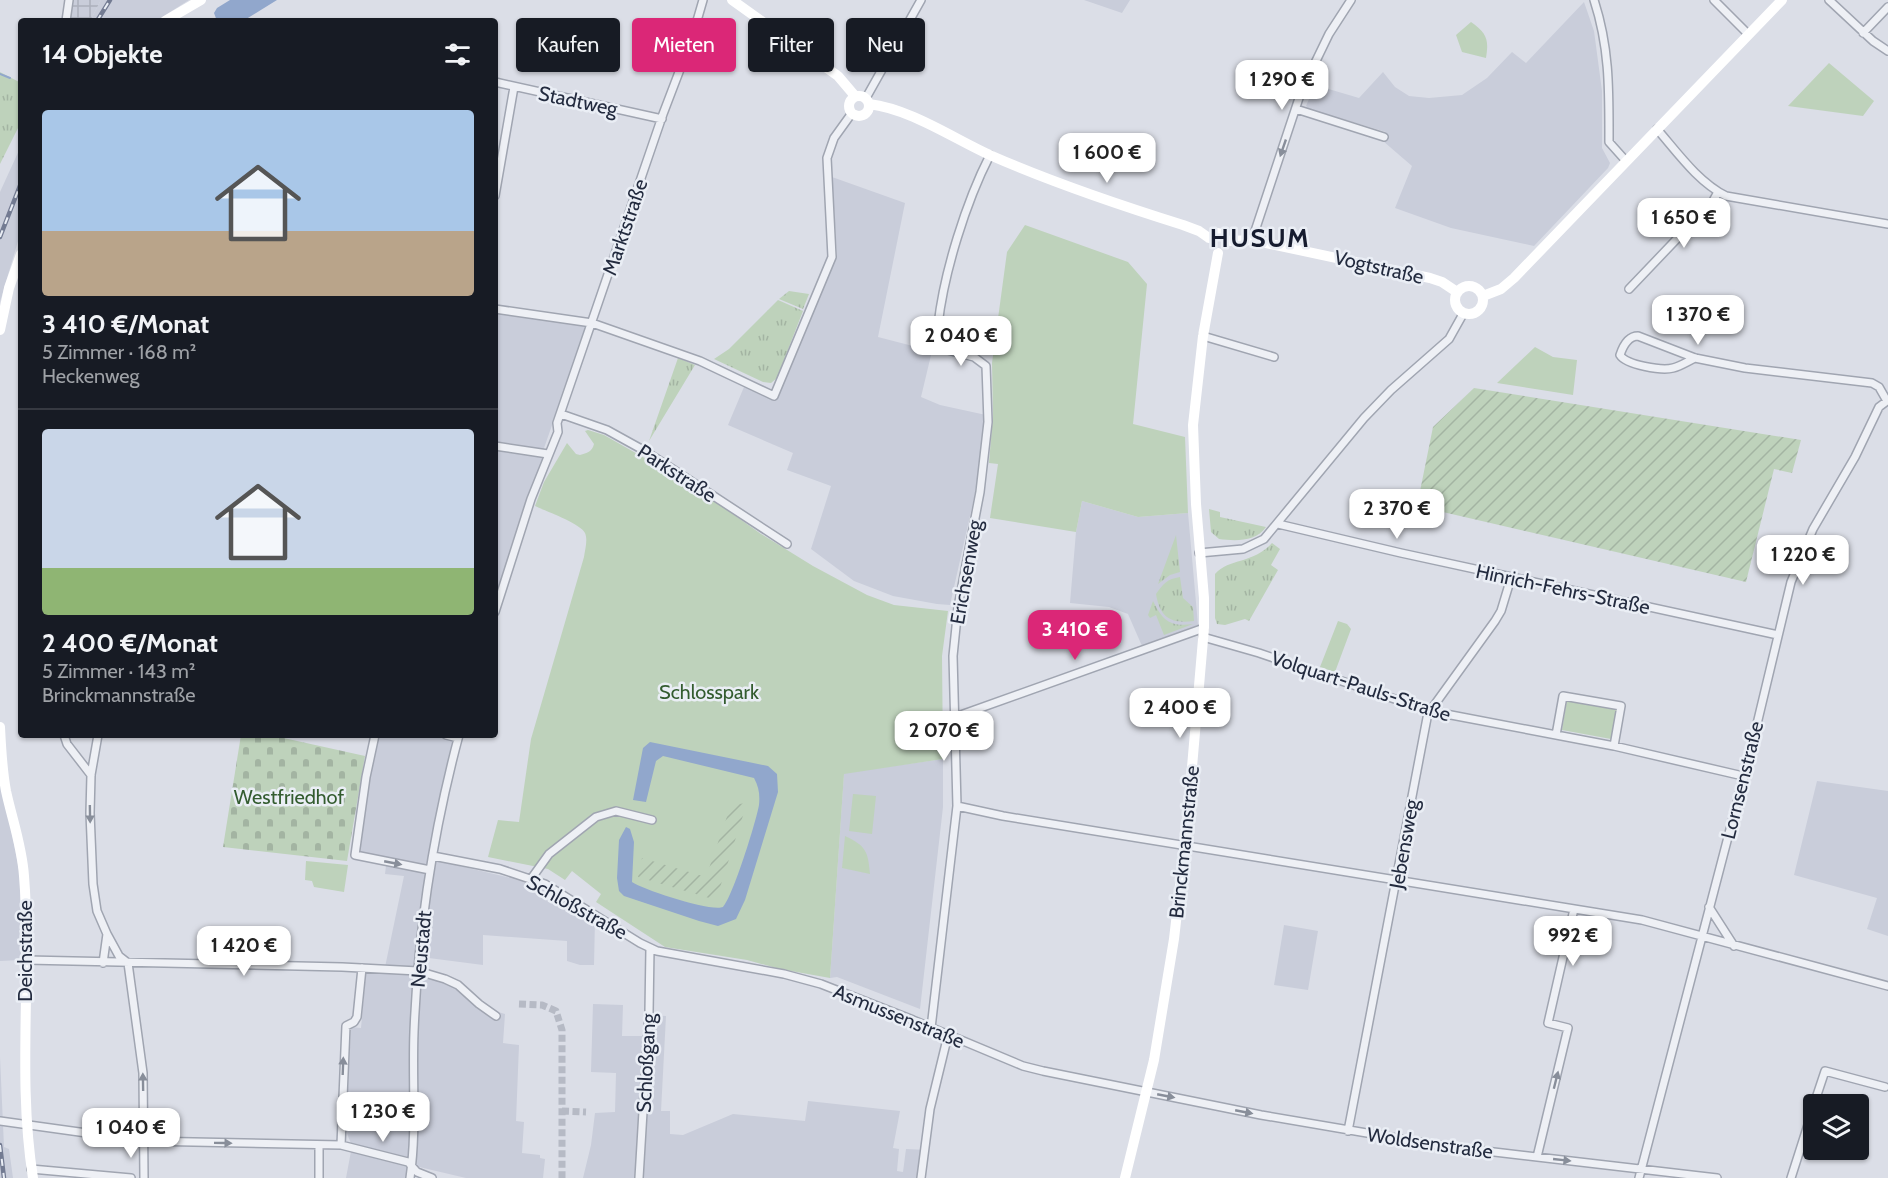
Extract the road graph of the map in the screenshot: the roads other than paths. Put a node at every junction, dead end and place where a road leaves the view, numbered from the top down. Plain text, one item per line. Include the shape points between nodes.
1 (69, 0) edge
2 (201, 0) edge
3 (703, 0) edge
4 (732, 0) edge
5 (921, 0) edge
6 (1351, 0) edge
7 (1594, 0) edge
8 (1714, 0) edge
9 (1782, 0) edge
10 (1829, 0) edge
11 (1888, 7) edge
12 (66, 18) edge
13 (170, 18) edge
14 (1863, 33) junction
15 (1748, 34) junction
16 (1888, 51) edge
17 (498, 83) edge
18 (514, 87) junction
19 (863, 100) junction
20 (1296, 109) junction
21 (852, 113) junction
22 (662, 119) junction
23 (1657, 129) junction
24 (1384, 137) dead end
25 (990, 155) junction
26 (1626, 161) junction
27 (498, 179) edge
28 (1719, 192) junction
29 (1888, 224) edge
30 (1209, 238) junction
31 (1252, 240) junction
32 (1227, 241) junction
33 (1218, 253) junction
34 (18, 262) edge
35 (1629, 289) dead end
36 (1457, 292) junction
37 (1483, 296) junction
38 (498, 309) edge
39 (1463, 314) junction
40 (592, 323) junction
41 (0, 330) edge
42 (1203, 336) junction
43 (1274, 357) dead end
44 (1695, 358) junction
45 (1888, 401) edge
46 (561, 414) junction
47 (498, 446) edge
48 (548, 454) junction
49 (1278, 524) junction
50 (787, 544) dead end
51 (1199, 553) junction
52 (1511, 578) junction
53 (498, 603) edge
54 (1203, 633) junction
55 (1778, 635) junction
56 (1430, 711) junction
57 (955, 717) junction
58 (0, 727) edge
59 (1556, 735) junction
60 (65, 738) edge
61 (97, 738) edge
62 (374, 738) edge
63 (458, 738) edge
64 (1614, 746) junction
65 (91, 776) junction
66 (1743, 776) junction
67 (957, 807) junction
68 (652, 820) dead end
69 (1184, 844) junction
70 (433, 856) junction
71 (430, 870) junction
72 (531, 879) junction
73 (1398, 879) junction
74 (1709, 907) junction
75 (1574, 909) junction
76 (107, 934) junction
77 (1702, 935) junction
78 (1734, 945) junction
79 (650, 948) junction
80 (27, 960) junction
81 (103, 963) junction
82 (128, 963) junction
83 (362, 968) junction
84 (418, 971) junction
85 (1888, 986) edge
86 (496, 1016) dead end
87 (931, 1028) junction
88 (948, 1035) junction
89 (1885, 1087) dead end
90 (1145, 1092) junction
91 (1818, 1094) edge
92 (0, 1121) edge
93 (26, 1126) junction
94 (1348, 1131) junction
95 (1803, 1140) edge
96 (144, 1141) junction
97 (319, 1145) junction
98 (341, 1145) junction
99 (1537, 1157) junction
100 (411, 1166) junction
101 (1640, 1168) junction
102 (32, 1174) edge
103 (131, 1178) edge
104 (144, 1178) edge
105 (319, 1178) edge
106 (410, 1178) edge
107 (432, 1178) edge
108 (639, 1178) edge
109 (921, 1178) edge
110 (1125, 1178) edge
111 (1639, 1178) edge
112 (1718, 1178) edge
113 (1791, 1178) edge

1 - 12 street
2 - 13 main road
3 - 22 street, Marktstraße
4 - 19 main road via 838,76
5 - 19 street
6 - 20 street via 1329,34
7 - 26 street via 1608,62 1609,142
8 - 15 street
9 - 15 main road
10 - 14 street
11 - 14 street
14 - 16 street
15 - 23 main road
17 - 18 street, Stadtweg
18 - 22 street, Stadtweg
18 - 27 street
19 - 21 main road via 849,104
19 - 21 main road via 866,113
19 - 25 main road via 909,116
20 - 24 street
20 -> 31 street
21 - 40 street via 834,138 827,158 832,257 774,396 700,361
22 - 40 street, Marktstraße
23 - 26 main road
23 - 28 street
25 - 30 main road via 1199,231
25 - 57 street, Erichsenweg via 959,235 937,327 940,348 974,357 986,366 988,422 953,656
26 - 37 main road via 1509,283
28 - 29 street via 1741,200
28 - 35 street
30 - 32 main road via 1217,233
30 - 33 main road via 1210,250
31 - 32 main road, Vogtstraße
31 - 36 main road, Vogtstraße via 1430,278
32 - 33 main road via 1225,249
33 - 42 main road, Brinckmannstraße
34 - 41 main road
36 - 37 main road via 1471,286
36 - 39 main road via 1454,301
37 - 39 main road via 1481,309
38 - 40 street
39 - 49 street via 1449,339 1364,418
40 - 46 street, Marktstraße
42 - 43 street
42 - 51 main road, Brinckmannstraße via 1193,425
44 - 44 street via 1635,336 1627,341 1620,355 1627,363 1668,369
44 - 45 street via 1764,372 1872,383
45 - 55 street, Lornsenstraße via 1879,407 1807,540 1791,582
46 - 48 street, Marktstraße
46 - 50 street, Parkstraße via 607,430 645,451
47 - 48 street
48 - 53 street
49 - 51 street via 1252,546
49 - 52 street, Hinrich-Fehrs-Straße
51 - 54 main road, Brinckmannstraße
52 - 55 street, Hinrich-Fehrs-Straße
52 - 56 street, Jebensweg via 1495,621
54 - 56 street, Volquart-Pauls-Straße
54 - 57 street
54 - 69 main road, Brinckmannstraße
55 - 66 street, Lornsenstraße
56 - 59 street, Volquart-Pauls-Straße
56 - 73 street, Jebensweg
57 - 67 street, Erichsenweg
58 - 80 main road, Deichstraße via 6,789 24,874
59 - 64 street, Volquart-Pauls-Straße
59 - 64 street via 1563,696 1621,706
60 - 65 street
61 - 65 street
62 -> 71 street via 355,855
63 - 70 street, Neustadt
64 - 66 street, Volquart-Pauls-Straße
65 -> 76 street via 93,884
66 - 74 street, Lornsenstraße
67 - 69 street
67 - 87 street, Erichsenweg
68 - 72 street via 616,811 596,817 549,854
69 - 73 street
69 - 90 main road, Brinckmannstraße via 1174,939
70 - 71 street, Neustadt
70 - 72 street, Schloßstraße via 500,868
71 - 84 street, Neustadt
72 - 79 street, Schloßstraße
73 - 75 street
73 - 94 street, Jebensweg
74 - 77 street, Lornsenstraße
74 - 78 street
75 - 77 street
99 -> 75 street via 1568,1028 1548,1023
76 - 81 street
76 - 82 street via 119,956
77 - 78 street
77 - 101 street, Lornsenstraße
78 - 85 street
79 - 87 street, Asmussenstraße via 820,984
79 - 108 street, Schloßgang
80 - 81 street
80 - 93 main road, Deichstraße
81 - 82 street
82 - 83 street
96 -> 82 street via 143,1073
83 - 84 street
98 -> 83 street via 346,1026 357,1017
84 - 86 street via 458,985
84 - 100 street, Neustadt
87 - 88 street, Asmussenstraße
88 - 90 street, Asmussenstraße via 1023,1066
88 - 109 street via 930,1109
89 - 91 street via 1825,1071
90 -> 94 street, Woldsenstraße
90 - 110 main road, Brinckmannstraße
92 - 93 street
93 - 96 street
93 - 102 main road, Deichstraße
94 - 99 street, Woldsenstraße
95 - 113 street
96 -> 97 street
96 - 104 street
97 - 98 street
97 - 105 street
98 - 100 street
99 -> 101 street, Woldsenstraße
100 - 106 street, Neustadt
100 - 107 street
101 - 111 street, Lornsenstraße
101 - 112 street, Woldsenstraße
102 - 103 street

